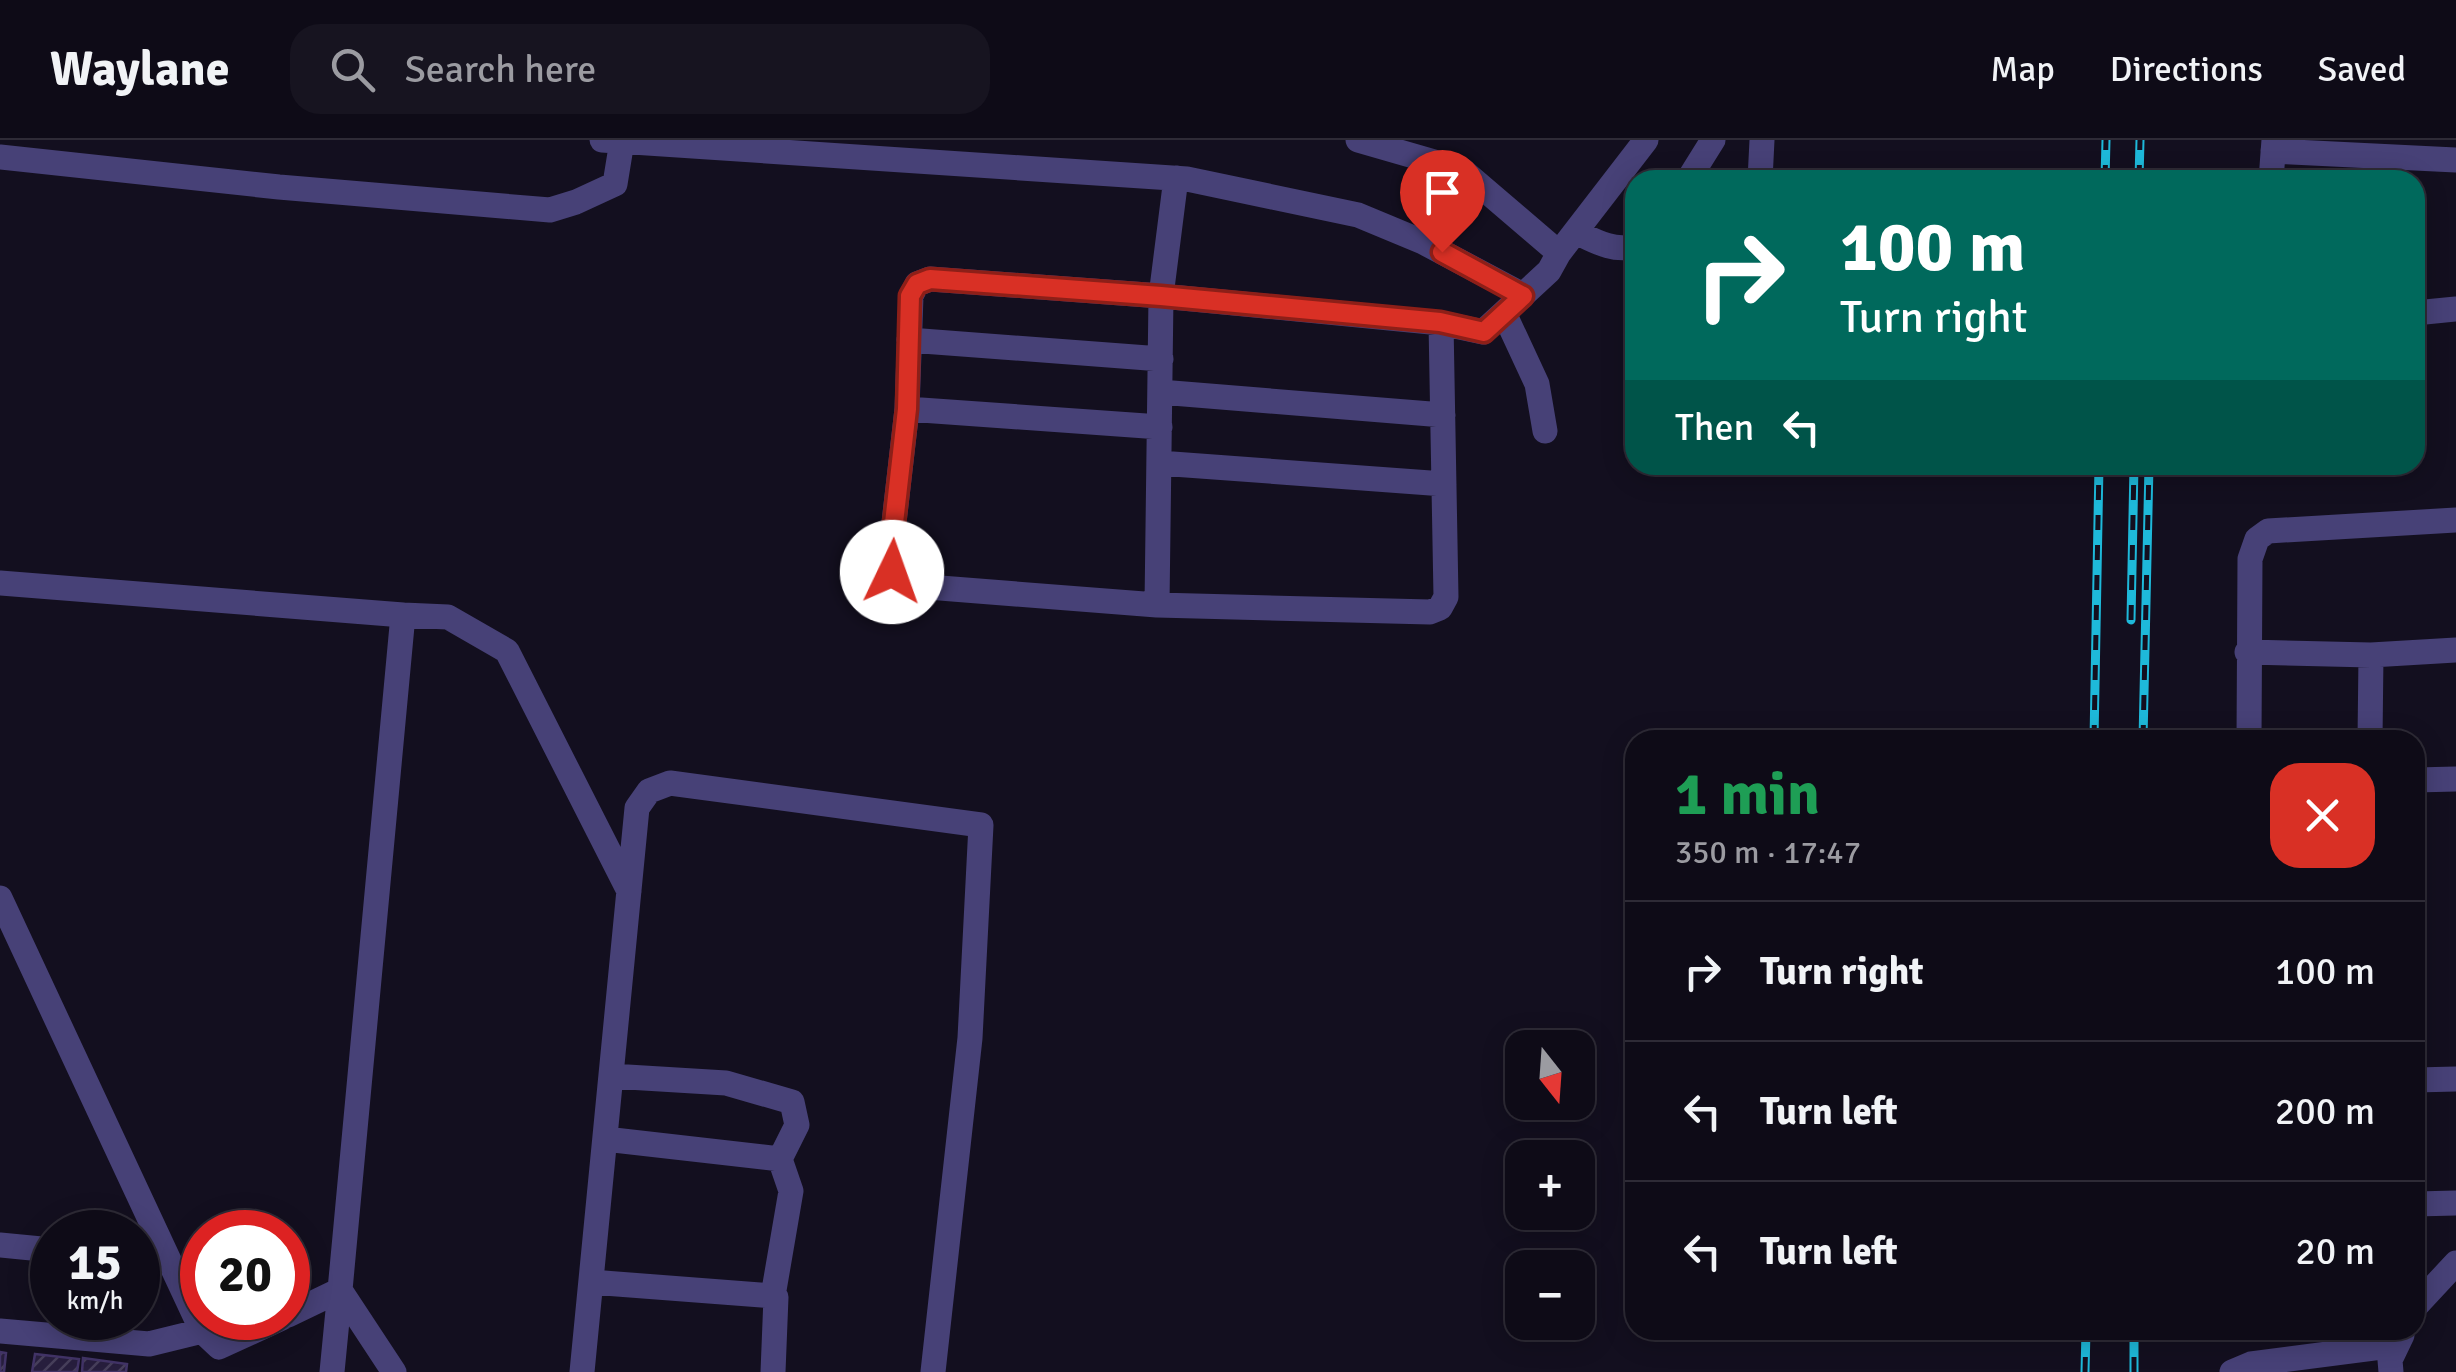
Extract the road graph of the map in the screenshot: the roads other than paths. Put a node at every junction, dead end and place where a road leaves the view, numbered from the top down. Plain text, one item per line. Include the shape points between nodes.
1 (1358, 140) edge
2 (1646, 140) edge
3 (1713, 140) edge
4 (1762, 140) edge
5 (612, 141) edge
6 (2274, 145) edge
7 (1406, 147) edge
8 (0, 158) edge
9 (2456, 160) edge
10 (1694, 170) edge
11 (1760, 170) edge
12 (2273, 170) edge
13 (1176, 178) junction
14 (1567, 242) junction
15 (1625, 250) edge
16 (1161, 296) junction
17 (1514, 304) junction
18 (2456, 308) edge
19 (2425, 312) edge
20 (1440, 322) junction
21 (909, 340) junction
22 (1161, 359) junction
23 (1160, 392) junction
24 (907, 409) junction
25 (1442, 415) junction
26 (1160, 427) junction
27 (1545, 431) dead end
28 (1159, 463) junction
29 (1444, 484) junction
30 (2456, 520) edge
31 (0, 583) edge
32 (1158, 605) junction
33 (403, 615) junction
34 (2456, 650) edge
35 (2248, 652) junction
36 (2371, 655) junction
37 (2250, 730) edge
38 (2370, 730) edge
39 (2456, 779) edge
40 (2425, 780) edge
41 (629, 891) junction
42 (0, 898) edge
43 (611, 1076) junction
44 (2456, 1079) edge
45 (2425, 1080) edge
46 (605, 1139) junction
47 (780, 1159) junction
48 (2425, 1204) edge
49 (2456, 1204) edge
50 (0, 1245) edge
51 (30, 1248) edge
52 (160, 1260) edge
53 (170, 1261) junction
54 (2456, 1263) edge
55 (591, 1282) junction
56 (180, 1283) edge
57 (340, 1290) junction
58 (773, 1296) junction
59 (2425, 1296) edge
60 (310, 1304) edge
61 (0, 1331) edge
62 (180, 1336) edge
63 (211, 1340) edge
64 (233, 1340) edge
65 (2389, 1340) edge
66 (2400, 1340) edge
67 (332, 1372) edge
68 (394, 1372) edge
69 (582, 1372) edge
70 (773, 1372) edge
71 (933, 1372) edge
72 (2232, 1372) edge
73 (2391, 1372) edge

1 - 7 street
2 - 14 street
3 - 10 street
4 - 11 street
5 - 8 street via 615,184 550,210
5 - 13 street
6 - 9 street
6 - 12 street
7 - 14 street via 1462,170
13 - 16 street
13 - 17 street via 1358,216 1423,242
14 - 15 street
14 - 17 street via 1549,271
16 - 20 street
16 - 21 street via 930,279 910,296
16 - 22 street
17 - 20 street via 1484,332
17 - 27 street
18 - 19 street
20 - 25 street
21 - 22 street
21 - 24 street
22 - 23 street
23 - 25 street
23 - 26 street
24 - 26 street
24 - 32 street via 890,558 902,586
25 - 29 street
26 - 28 street
28 - 29 street
28 - 32 street
29 - 32 street via 1446,597 1440,608
30 - 35 street via 2268,531 2250,559
31 - 33 street
33 - 41 street via 448,617 507,651
33 - 57 street
34 - 36 street
35 - 36 street
35 - 37 street
36 - 38 street
39 - 40 street
41 - 43 street
41 - 71 street via 637,808 650,791 670,783 981,825 970,1038
42 - 53 street
43 - 46 street
43 - 47 street via 726,1083 792,1102 797,1124
44 - 45 street
46 - 47 street
46 - 55 street
47 - 58 street via 792,1191
48 - 49 street
50 - 51 street
52 - 53 street
53 - 56 street
54 - 59 street
55 - 58 street
55 - 69 street
57 - 60 street
57 - 67 street
57 - 68 street
58 - 70 street
61 - 62 street via 148,1344
63 - 64 street via 218,1347
65 - 72 street
66 - 73 street

